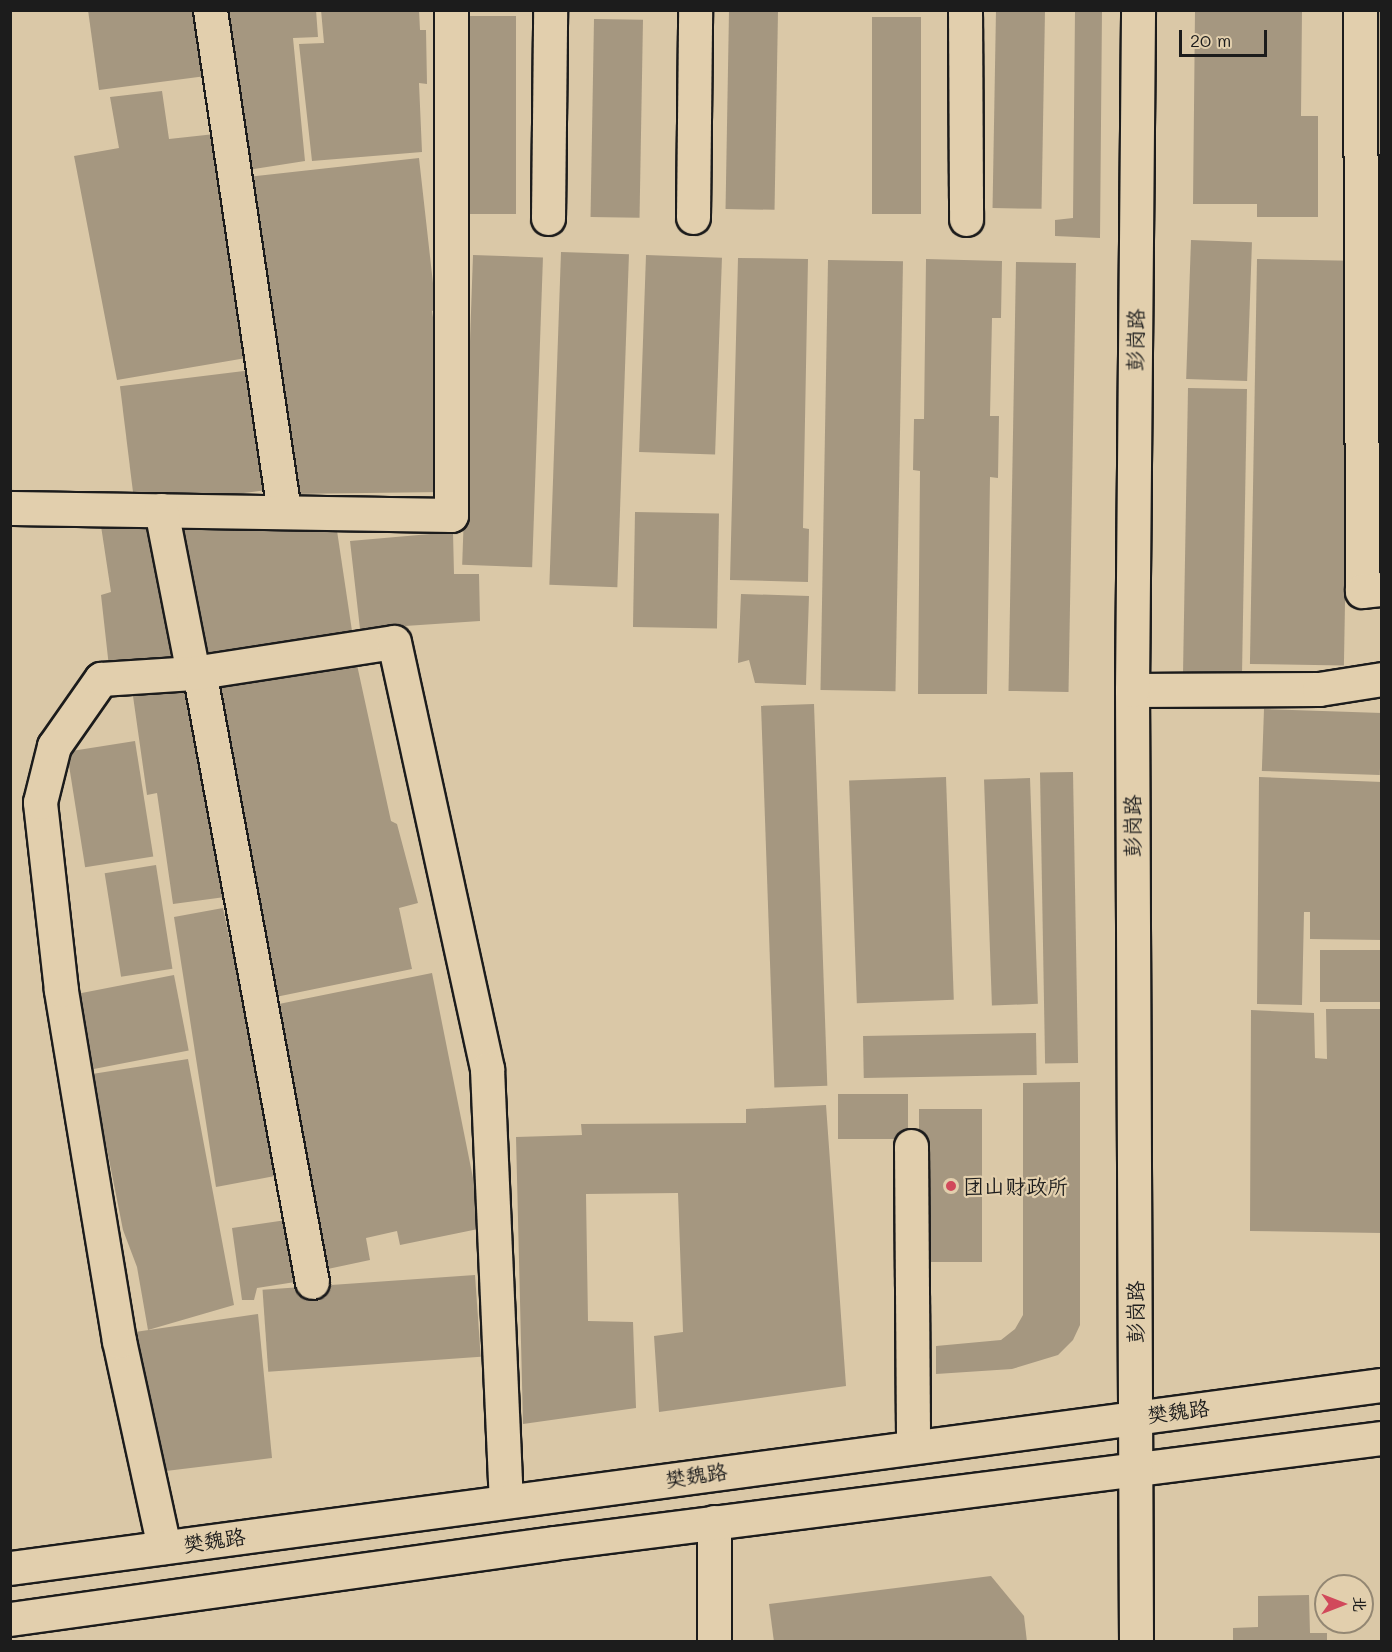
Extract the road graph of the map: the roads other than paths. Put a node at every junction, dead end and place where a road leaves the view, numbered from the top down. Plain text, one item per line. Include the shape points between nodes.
1 (210, 10) edge
2 (451, 10) edge
3 (550, 10) edge
4 (695, 10) edge
5 (965, 10) edge
6 (1138, 10) edge
7 (1360, 10) edge
8 (693, 217) dead end
9 (548, 218) dead end
10 (966, 219) dead end
11 (10, 508) edge
12 (161, 510) junction
13 (284, 512) junction
14 (1382, 589) edge
15 (193, 673) junction
16 (1382, 679) edge
17 (1132, 690) junction
18 (911, 1146) dead end
19 (312, 1282) dead end
20 (1382, 1385) edge
21 (1136, 1416) junction
22 (1382, 1438) edge
23 (913, 1446) junction
24 (1136, 1468) junction
25 (506, 1501) junction
26 (714, 1522) junction
27 (164, 1547) junction
28 (10, 1568) edge
29 (10, 1619) edge
30 (714, 1641) edge
31 (1136, 1641) edge

1 - 13 street
2 - 13 street via 451,515
3 - 9 street
4 - 8 street
5 - 10 street
6 - 17 street, 彭岗路
7 - 14 street via 1362,591
11 - 12 street
12 - 13 street
12 - 15 street
15 - 19 street via 201,682
15 - 25 street via 394,642 487,1069
15 - 27 street via 101,679 54,746 40,802 61,990 119,1341
16 - 17 street via 1319,689
17 - 21 street, 彭岗路
18 - 23 street
20 - 21 street, 樊魏路
21 - 23 street, 樊魏路
21 - 24 street, 彭岗路
22 - 24 street
23 - 25 street, 樊魏路
24 - 26 street
24 - 31 street, 彭岗路
25 - 27 street, 樊魏路
26 - 29 street
26 - 30 street
27 - 28 street, 樊魏路

